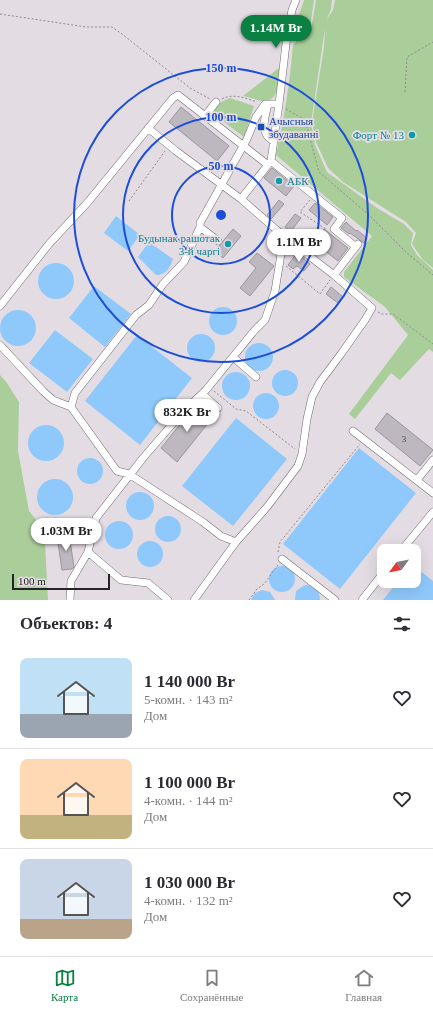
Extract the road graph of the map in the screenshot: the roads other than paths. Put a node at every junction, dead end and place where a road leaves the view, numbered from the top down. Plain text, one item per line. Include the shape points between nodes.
1 (296, 0) edge
2 (216, 102) road end
3 (267, 104) junction
4 (279, 104) junction
5 (206, 116) junction
6 (148, 128) junction
7 (273, 141) junction
8 (242, 146) junction
9 (270, 160) junction
10 (221, 185) junction
11 (241, 199) junction
12 (200, 227) junction
13 (287, 239) junction
14 (218, 241) dead end
15 (334, 275) junction
16 (0, 306) edge
17 (0, 345) edge
18 (233, 357) junction
19 (256, 377) dead end
20 (202, 394) junction
21 (71, 407) junction
22 (218, 408) dead end
23 (354, 431) dead end
24 (433, 460) edge
25 (129, 474) junction
26 (417, 480) junction
27 (433, 493) edge
28 (433, 512) edge
29 (236, 542) junction
30 (408, 544) edge
31 (88, 552) junction
32 (282, 559) road end
33 (377, 581) edge
34 (70, 600) edge
35 (168, 600) edge
36 (194, 600) edge
37 (335, 600) edge
38 (362, 600) edge

1 - 4 street via 287,35
2 - 5 street
3 - 4 street
3 - 7 street via 265,134
3 - 8 street via 256,117
4 - 7 street
5 - 6 street via 178,94
5 - 8 street
6 - 10 street
6 - 16 street
7 - 9 street
8 - 9 street
8 - 10 street
9 - 11 street
9 - 15 street via 342,218 334,229 357,245
10 - 11 street
10 - 12 street
11 - 13 street
12 - 14 street
12 - 21 street via 184,262 163,284 149,305 136,315 75,393
13 - 15 street
13 - 18 street via 275,291 265,320
15 - 29 street via 372,308 312,397 298,466
17 - 21 street via 53,400
18 - 19 street
18 - 20 street
20 - 22 street
20 - 25 street
21 - 25 street via 117,471
23 - 26 street
24 - 26 street
25 - 29 street via 221,536
25 - 31 street via 96,518
26 - 27 street
28 - 30 street
29 - 36 street
31 - 34 street via 71,581
31 - 35 street via 120,580 148,583
32 - 37 street
33 - 38 street

